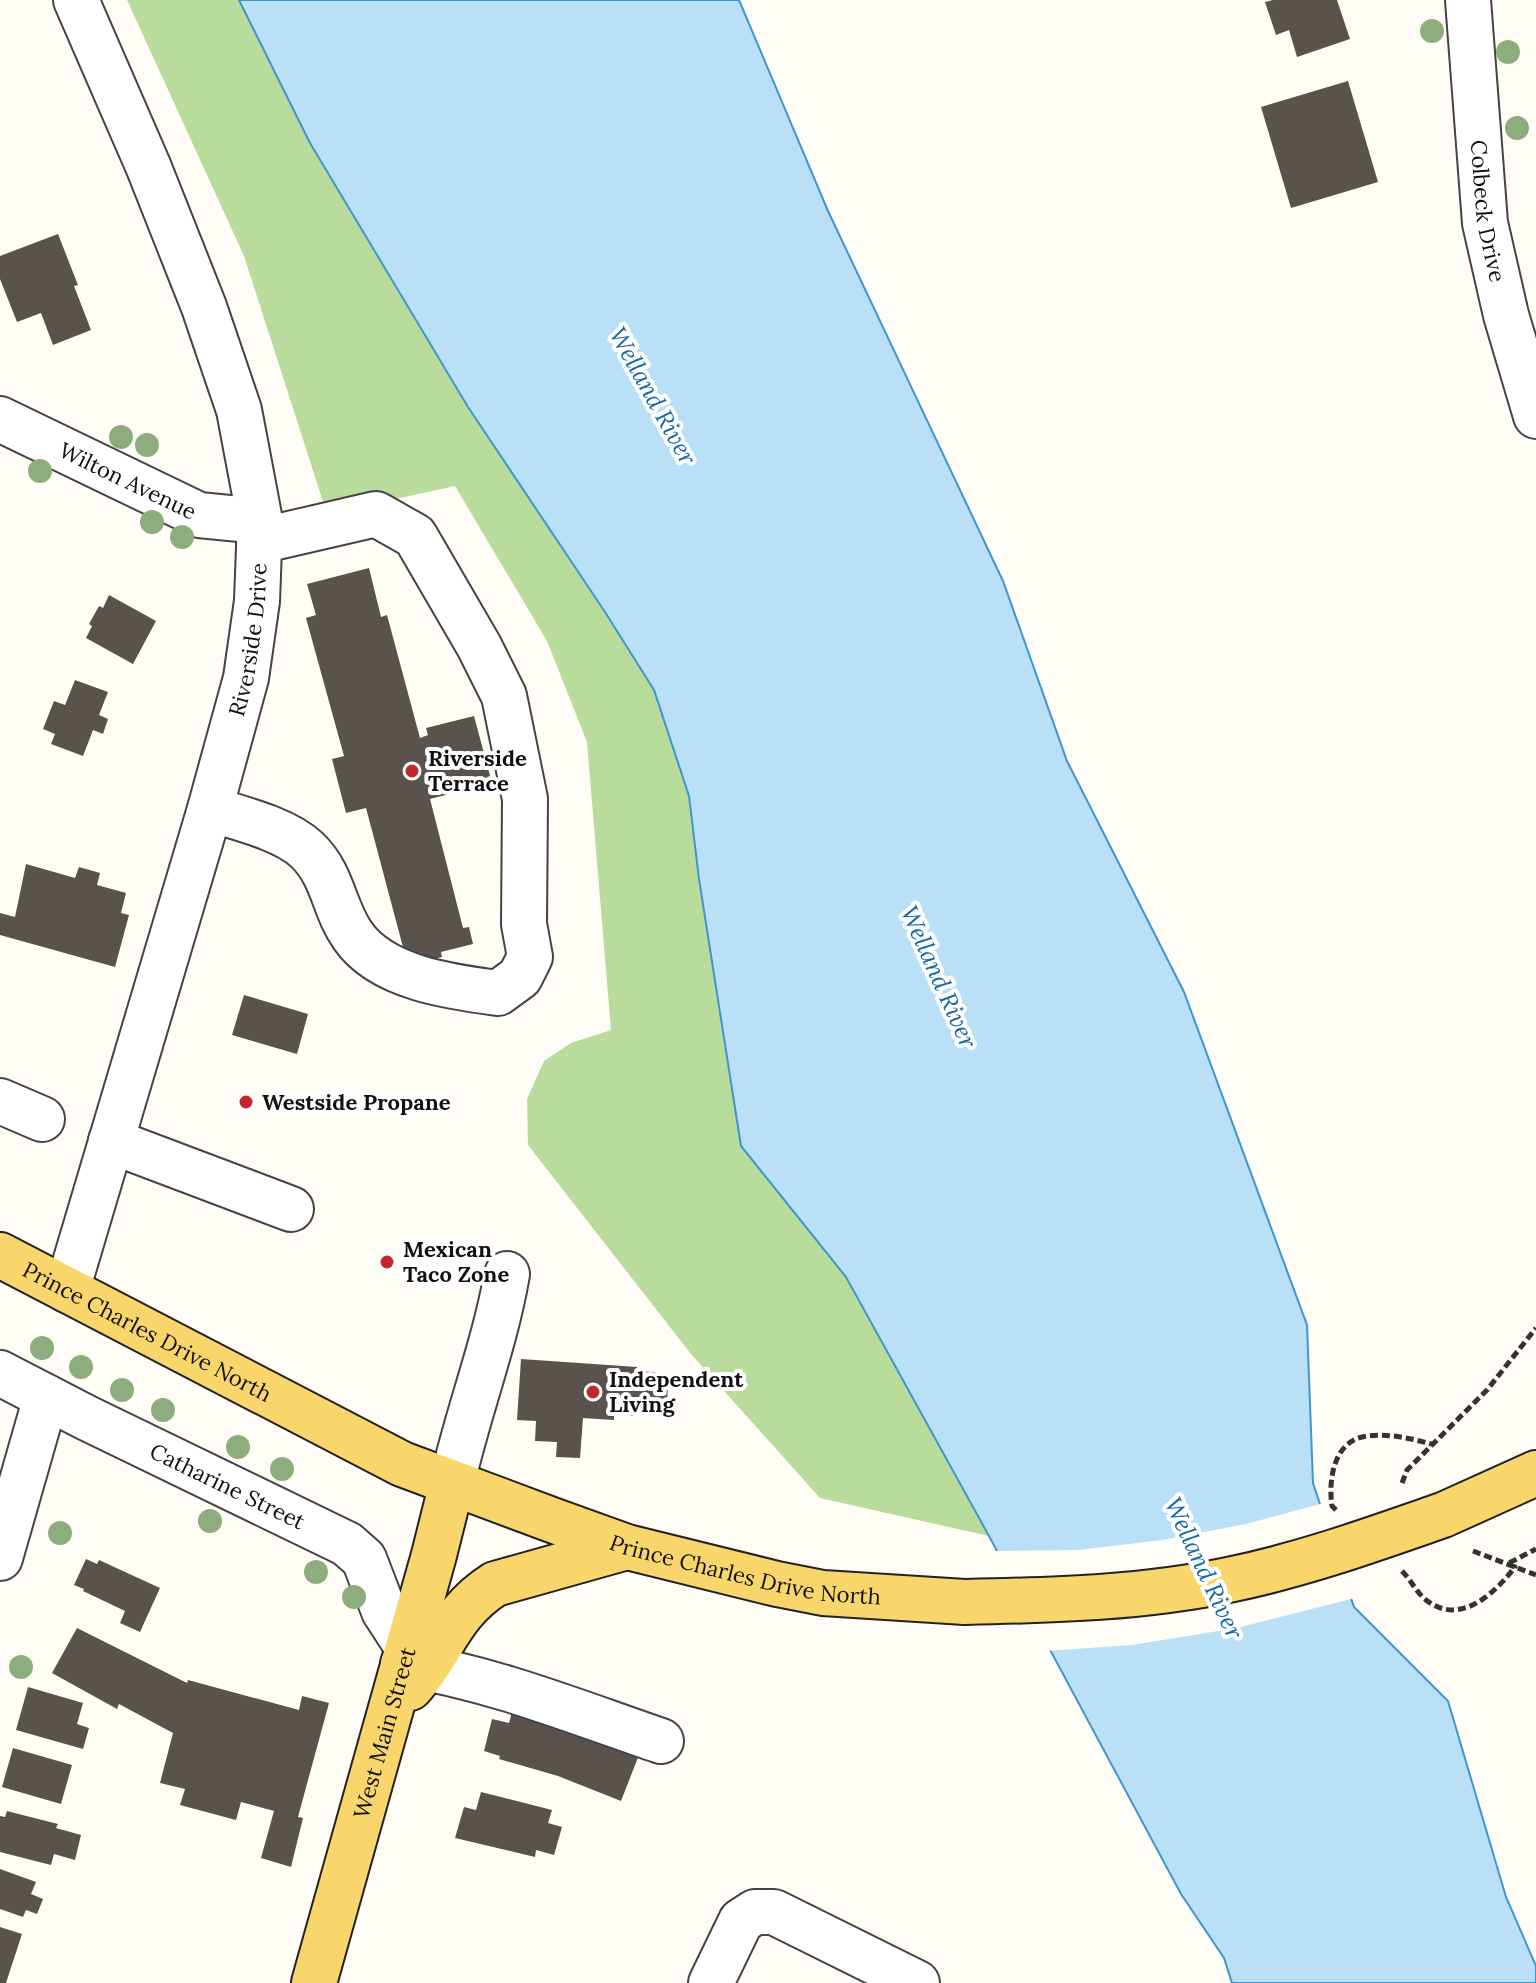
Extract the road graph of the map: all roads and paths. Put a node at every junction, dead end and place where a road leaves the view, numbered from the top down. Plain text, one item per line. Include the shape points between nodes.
1 (76, 0) edge
2 (1468, 0) edge
3 (1536, 416) edge
4 (0, 419) edge
5 (260, 531) junction
6 (210, 809) junction
7 (0, 1101) edge
8 (42, 1119) dead end
9 (111, 1141) junction
10 (291, 1209) dead end
11 (0, 1255) edge
12 (507, 1274) dead end
13 (67, 1290) junction
14 (1536, 1328) edge
15 (0, 1373) edge
16 (46, 1397) junction
17 (1432, 1444) junction
18 (1536, 1473) edge
19 (452, 1483) junction
20 (1402, 1483) dead end
21 (1332, 1506) dead end
22 (627, 1547) junction
23 (1536, 1549) edge
24 (1473, 1551) dead end
25 (0, 1558) edge
26 (1507, 1564) junction
27 (1515, 1567) junction
28 (1536, 1575) edge
29 (1408, 1576) dead end
30 (412, 1660) junction
31 (661, 1741) dead end
32 (314, 1983) edge
33 (711, 1983) edge
34 (917, 1983) edge

1 - 5 street, Riverside Drive via 204,307 239,410
2 - 3 street, Colbeck Drive via 1485,223
4 - 5 street, Wilton Avenue via 199,515
5 - 6 street, Riverside Drive via 246,678
5 - 6 street, Wilton Avenue via 376,514 415,536 504,696 525,799 524,924 530,957 520,977 498,993 443,986 385,965 354,938 329,878 305,848 272,830
6 - 9 street, Riverside Drive
7 - 8 street
9 - 10 street
9 - 13 street, Riverside Drive
11 - 13 main road, Prince Charles Drive North
12 - 19 street
13 - 19 main road, Prince Charles Drive North via 402,1464
14 - 17 path via 1487,1390
15 - 16 street, Catharine Street
16 - 25 street
16 - 30 street, Catharine Street via 357,1551
17 - 20 path
17 - 21 path via 1366,1435 1354,1441 1331,1474
18 - 22 main road, Prince Charles Drive North, bridge via 1443,1515 1327,1555 1233,1579 1084,1599 965,1602 823,1593
19 - 22 main road, Prince Charles Drive North
19 - 30 main road, West Main Street
22 - 30 main road via 495,1584
23 - 26 path
24 - 26 path
26 - 27 path
27 - 28 path
27 - 29 path via 1486,1599 1456,1609 1428,1602
30 - 31 street
30 - 32 main road, West Main Street via 390,1710
33 - 34 street via 741,1921 755,1912 774,1912

